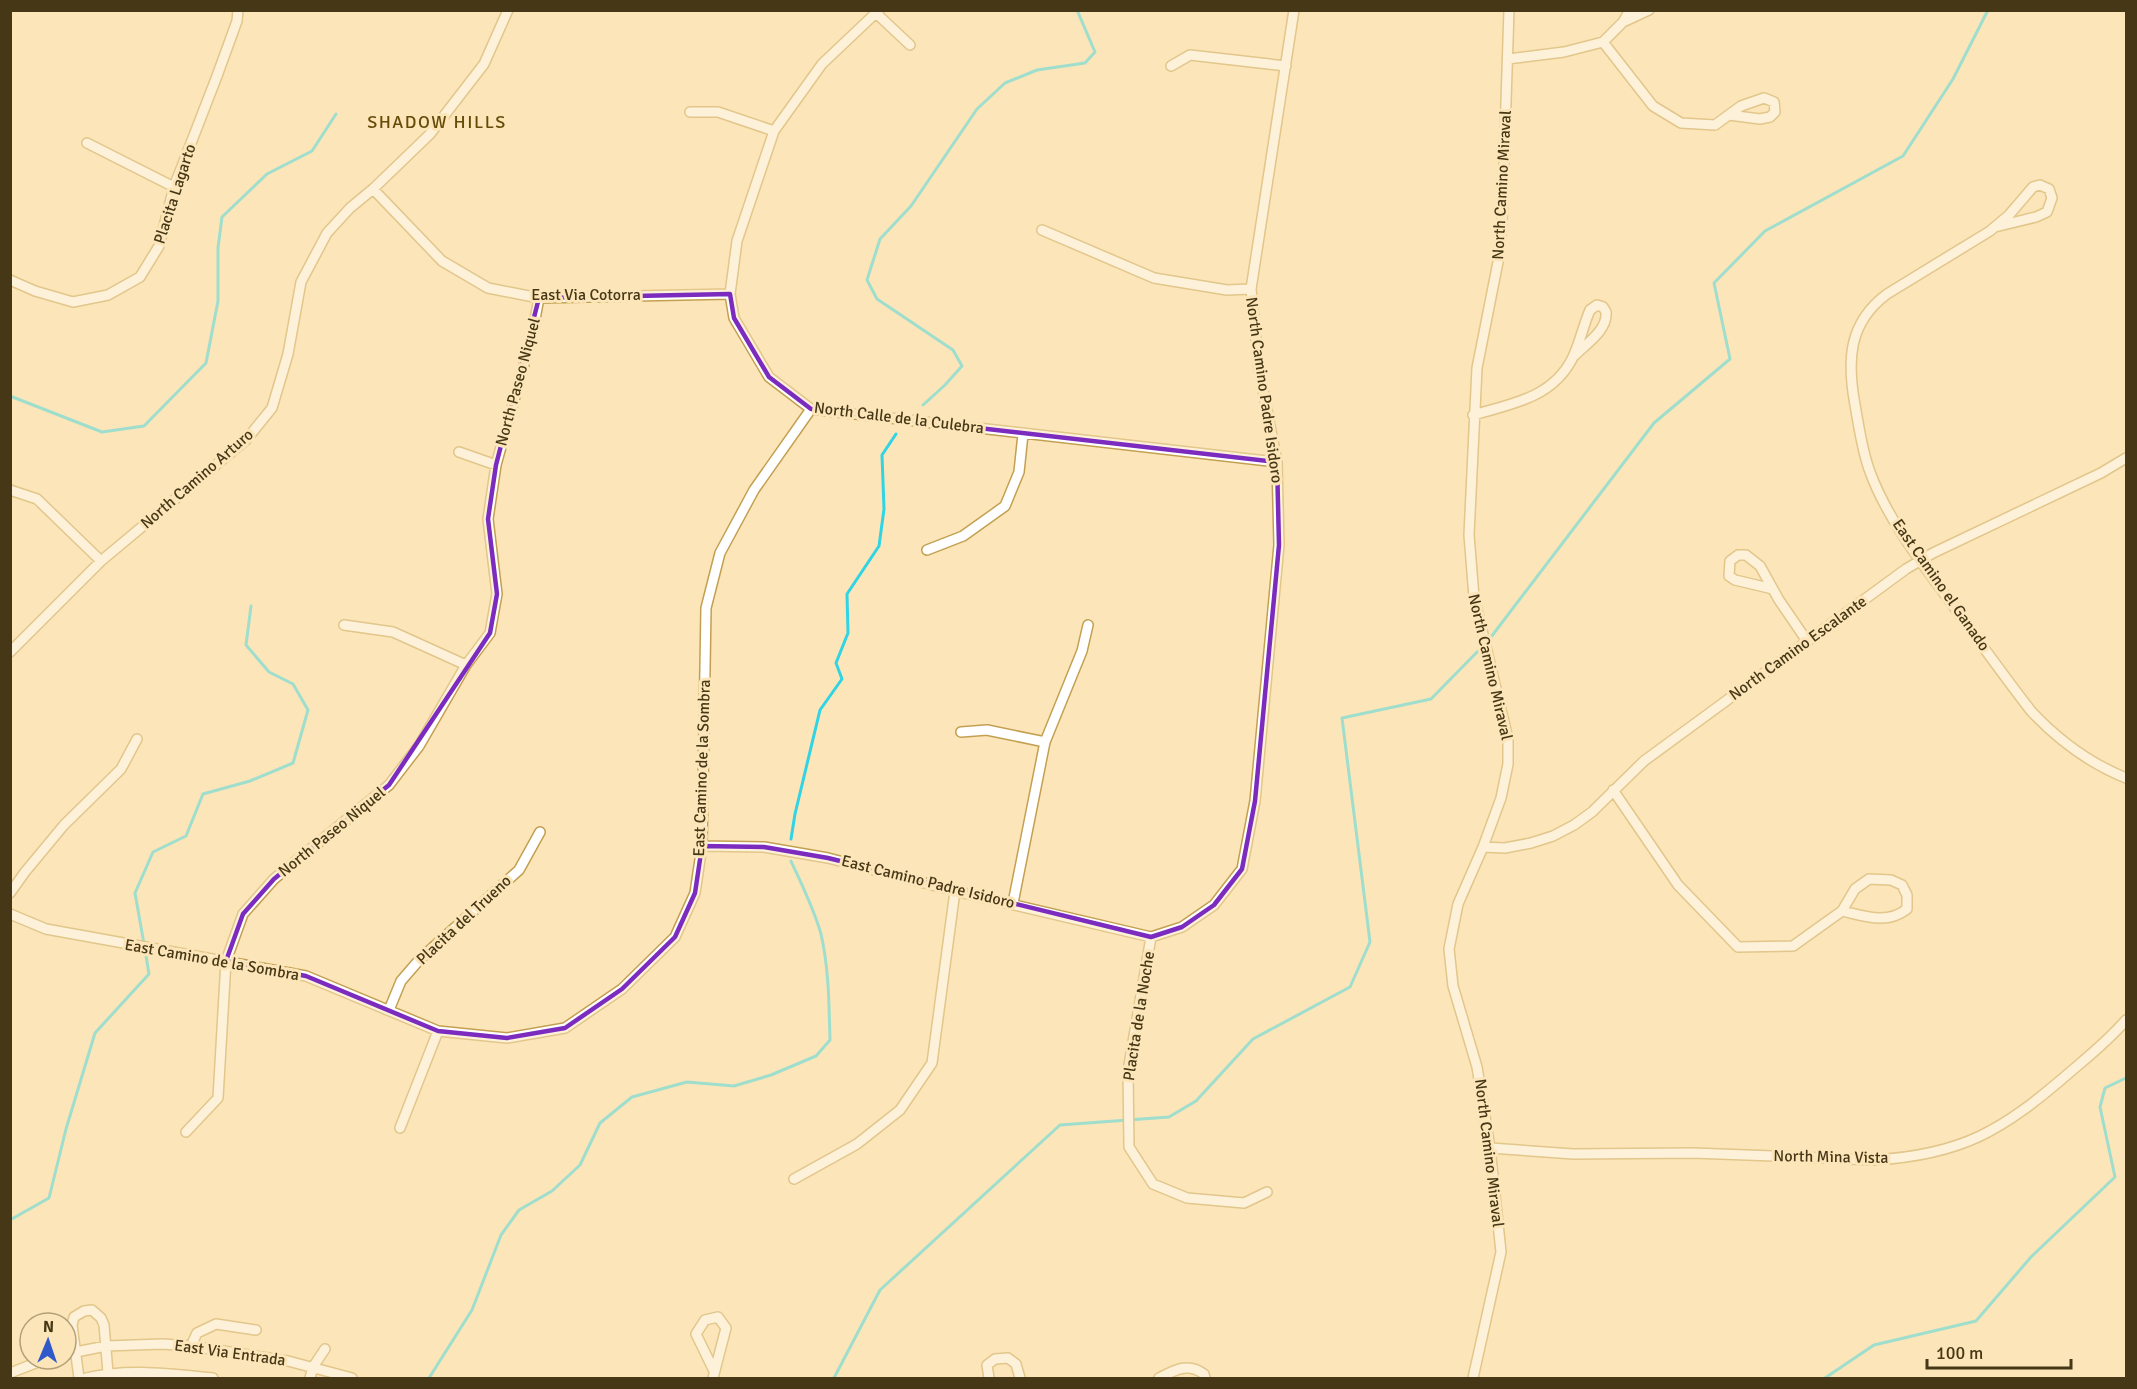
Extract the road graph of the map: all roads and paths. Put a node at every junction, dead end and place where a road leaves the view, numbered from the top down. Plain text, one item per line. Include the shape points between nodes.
1 (238, 10) edge
2 (508, 10) edge
3 (1294, 10) edge
4 (1509, 10) edge
5 (1630, 10) edge
6 (1649, 10) edge
7 (878, 13) edge
8 (1623, 22) junction
9 (1603, 42) junction
10 (910, 45) dead end
11 (1508, 59) junction
12 (1171, 66) dead end
13 (1286, 66) junction
14 (690, 112) dead end
15 (1729, 115) dead end
16 (774, 131) junction
17 (87, 143) dead end
18 (174, 187) junction
19 (374, 189) junction
20 (1995, 227) junction
21 (1042, 230) dead end
22 (10, 279) edge
23 (1251, 289) junction
24 (730, 294) junction
25 (538, 297) junction
26 (1574, 356) junction
27 (811, 409) junction
28 (1473, 415) junction
29 (1023, 434) junction
30 (459, 452) dead end
31 (2127, 458) edge
32 (1277, 462) junction
33 (496, 465) junction
34 (10, 490) edge
35 (927, 550) dead end
36 (1920, 560) junction
37 (101, 561) junction
38 (1773, 589) junction
39 (344, 625) dead end
40 (1088, 625) dead end
41 (1807, 641) junction
42 (10, 652) edge
43 (466, 665) junction
44 (961, 732) dead end
45 (137, 739) dead end
46 (1045, 742) junction
47 (2127, 778) edge
48 (1613, 790) junction
49 (540, 832) dead end
50 (702, 846) junction
51 (1483, 848) junction
52 (955, 891) junction
53 (10, 893) edge
54 (1013, 903) junction
55 (1842, 910) junction
56 (10, 915) edge
57 (1151, 937) junction
58 (226, 961) junction
59 (389, 1010) junction
60 (2127, 1020) edge
61 (438, 1031) junction
62 (400, 1128) dead end
63 (186, 1132) dead end
64 (1490, 1148) junction
65 (794, 1179) dead end
66 (1267, 1192) dead end
67 (78, 1315) edge
68 (256, 1330) dead end
69 (106, 1346) junction
70 (191, 1346) junction
71 (325, 1349) dead end
72 (78, 1351) edge
73 (313, 1367) junction
74 (108, 1373) junction
75 (713, 1375) edge
76 (86, 1378) edge
77 (213, 1378) edge
78 (310, 1378) edge
79 (352, 1378) edge
80 (988, 1378) edge
81 (1020, 1378) edge
82 (1159, 1378) edge
83 (1205, 1378) edge
84 (1473, 1378) edge

1 - 18 street, Placita Lagarto via 220,69
2 - 19 street, North Camino Arturo via 484,64 430,134
3 - 13 street, North Camino Padre Isidoro
4 - 11 street, North Camino Miraval
5 - 8 street
6 - 8 street
7 - 10 street, North Calle de la Culebra
7 - 16 street, North Calle de la Culebra via 822,64
8 - 9 street
9 - 11 street
9 - 15 street via 1653,106 1682,123 1715,125
11 - 28 street, North Camino Miraval via 1500,243 1480,345
12 - 13 street via 1190,55
13 - 23 street, North Camino Padre Isidoro
14 - 16 street via 718,112
16 - 24 street, North Calle de la Culebra via 737,241
17 - 18 street
18 - 22 street, Placita Lagarto via 159,246 140,277 108,295 73,302
19 - 25 street, East Via Cotorra via 442,261 488,288
19 - 37 street, North Camino Arturo via 327,233 301,282 288,354 272,408 246,440
20 - 20 street, East Camino el Ganado via 2047,212 2052,198 2049,189 2032,187
20 - 36 street, East Camino el Ganado via 1878,301 1864,316 1855,335 1851,378 1866,460 1872,478
21 - 23 street via 1154,278 1227,290
23 - 32 street, North Camino Padre Isidoro via 1258,369
24 - 25 street, East Via Cotorra
24 - 27 street, North Calle de la Culebra via 734,318 769,377
25 - 33 street, North Paseo Niquel via 532,335
26 - 26 street via 1605,322 1603,307 1590,310
26 - 28 street via 1561,376 1543,392
27 - 29 street, North Calle de la Culebra
27 - 50 street, East Camino de la Sombra via 754,490 732,530 720,554 706,608
28 - 51 street, North Camino Miraval via 1471,578 1508,751 1501,798
29 - 32 street, North Calle de la Culebra
29 - 35 street via 1019,472 1005,506 963,536
30 - 33 street, North Paseo Niquel
31 - 36 street, North Camino Escalante
32 - 57 street, North Camino Padre Isidoro via 1279,545 1255,801 1242,869 1214,905 1182,927
33 - 43 street, North Paseo Niquel via 488,519 497,594 490,633
34 - 37 street via 37,499
36 - 41 street, North Camino Escalante
36 - 47 street, East Camino el Ganado via 2040,721 2084,757
37 - 42 street, North Camino Arturo
38 - 38 street via 1760,566 1746,555 1730,561 1729,576
38 - 41 street
39 - 43 street via 393,632
40 - 46 street via 1082,651
41 - 48 street, North Camino Escalante via 1644,761
43 - 58 street, North Paseo Niquel via 419,746 389,785 274,879 243,914
44 - 46 street via 987,730
45 - 53 street via 121,769 64,825
46 - 54 street
48 - 51 street, North Camino Escalante via 1584,819 1564,831 1519,846
48 - 55 street via 1678,885 1738,947 1793,946
49 - 59 street, Placita del Trueno via 519,870 400,981
50 - 52 street, East Camino Padre Isidoro via 764,847 828,858
50 - 61 street, East Camino de la Sombra via 694,893 675,937 622,989 565,1028 507,1038
51 - 64 street, North Camino Miraval via 1458,904 1449,961 1477,1067
52 - 54 street, East Camino Padre Isidoro
52 - 65 street via 932,1063 900,1110 857,1144
54 - 57 street, East Camino Padre Isidoro
55 - 55 street via 1881,919 1898,917 1907,909 1907,895 1902,885 1869,879 1855,889
56 - 58 street, East Camino de la Sombra via 46,930
57 - 66 street, Placita de la Noche via 1128,1071 1129,1147 1153,1184 1187,1198 1244,1203
58 - 59 street, East Camino de la Sombra via 306,976
58 - 63 street, North Paseo Niquel via 218,1098
59 - 61 street, East Camino de la Sombra
60 - 64 street, North Mina Vista via 2058,1083 1996,1129 1956,1147 1919,1155 1874,1160 1693,1153 1590,1155
61 - 62 street
64 - 84 street, North Camino Miraval via 1501,1252
67 - 69 street via 92,1310 102,1318
68 - 70 street via 216,1324 197,1333
69 - 70 street, East Via Entrada
69 - 72 street, East Via Entrada
69 - 74 street
70 - 73 street, East Via Entrada
71 - 73 street
73 - 78 street
73 - 79 street, East Via Entrada
74 - 76 street, East Via Entrada
74 - 77 street, East Via Entrada
75 - 75 street via 726,1328 718,1317 705,1320 696,1334
80 - 81 street via 987,1365 994,1359 1008,1358 1016,1365
82 - 83 street via 1181,1368 1196,1367

